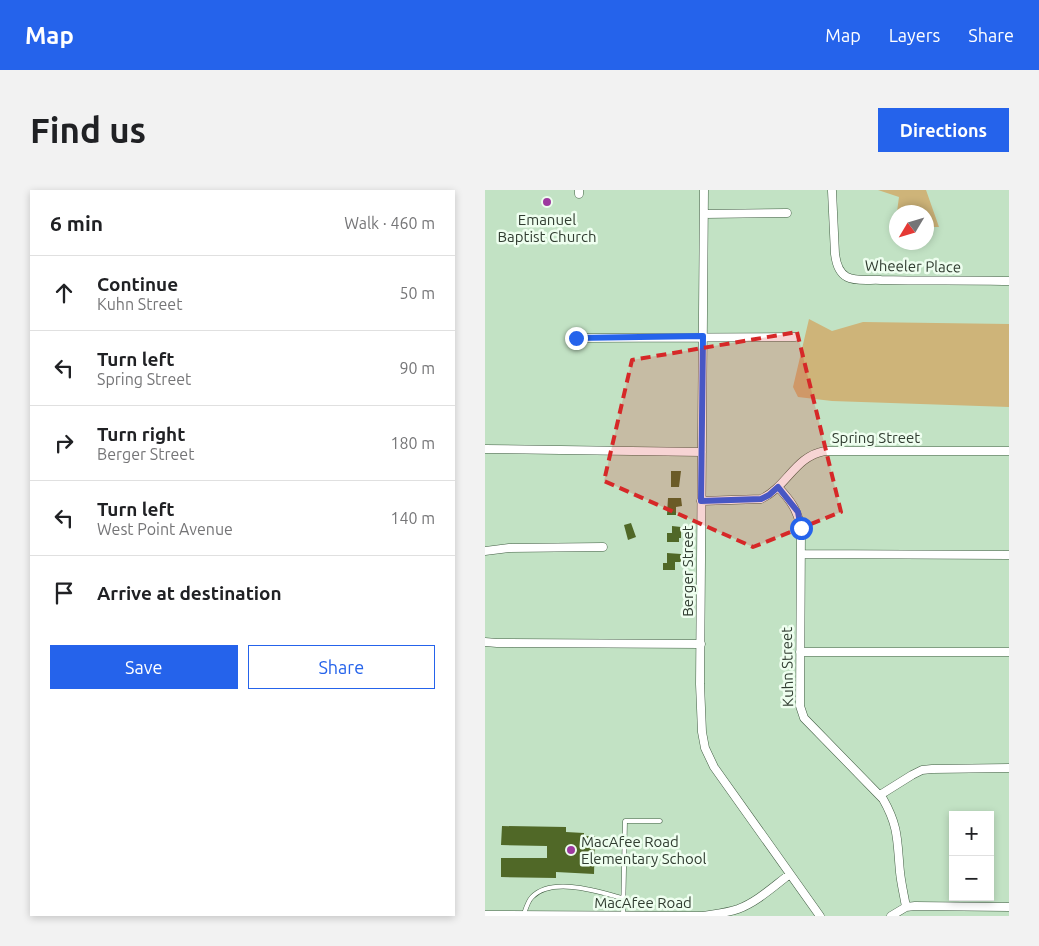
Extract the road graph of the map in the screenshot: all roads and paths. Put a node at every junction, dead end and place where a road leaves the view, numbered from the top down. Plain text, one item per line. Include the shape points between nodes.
1 (704, 190) edge
2 (832, 191) edge
3 (787, 213) dead end
4 (704, 214) junction
5 (1009, 281) edge
6 (703, 336) junction
7 (795, 337) dead end
8 (576, 338) dead end
9 (485, 449) edge
10 (1009, 451) edge
11 (702, 452) junction
12 (778, 487) junction
13 (701, 501) junction
14 (603, 547) dead end
15 (485, 551) edge
16 (801, 554) junction
17 (1009, 555) edge
18 (485, 642) edge
19 (701, 644) junction
20 (800, 652) junction
21 (1009, 652) edge
22 (1009, 768) edge
23 (880, 795) junction
24 (660, 822) dead end
25 (790, 874) junction
26 (622, 898) junction
27 (906, 907) junction
28 (1009, 907) edge
29 (485, 915) edge
30 (523, 916) edge
31 (623, 916) edge
32 (820, 916) edge
33 (891, 916) edge

1 - 4 street, Berger Street
2 - 5 street, Wheeler Place via 836,262 846,277
3 - 4 street
4 - 6 street, Berger Street
6 - 7 street
6 - 8 street
6 - 11 street, Berger Street
9 - 11 street
10 - 12 street, Spring Street via 825,450 798,463
11 - 13 street, Berger Street
12 - 13 street, Spring Street via 761,499
12 - 16 street, Kuhn Street via 798,512
13 - 19 street, Berger Street
14 - 15 street
16 - 17 street
16 - 20 street, Kuhn Street
18 - 19 street
19 - 25 street, Berger Street via 705,748 714,767
20 - 21 street
20 - 23 street, Kuhn Street via 801,713
22 - 23 street via 922,770
23 - 27 street, Kuhn Street via 891,811 897,833
24 - 26 lane via 625,822
25 - 31 street, MacAfee Road via 753,901 723,913
25 - 32 street, Berger Street
26 - 30 lane via 583,888 549,889 532,897
26 - 31 lane
27 - 28 street
27 - 33 street
29 - 30 street, MacAfee Road
30 - 31 street, MacAfee Road

